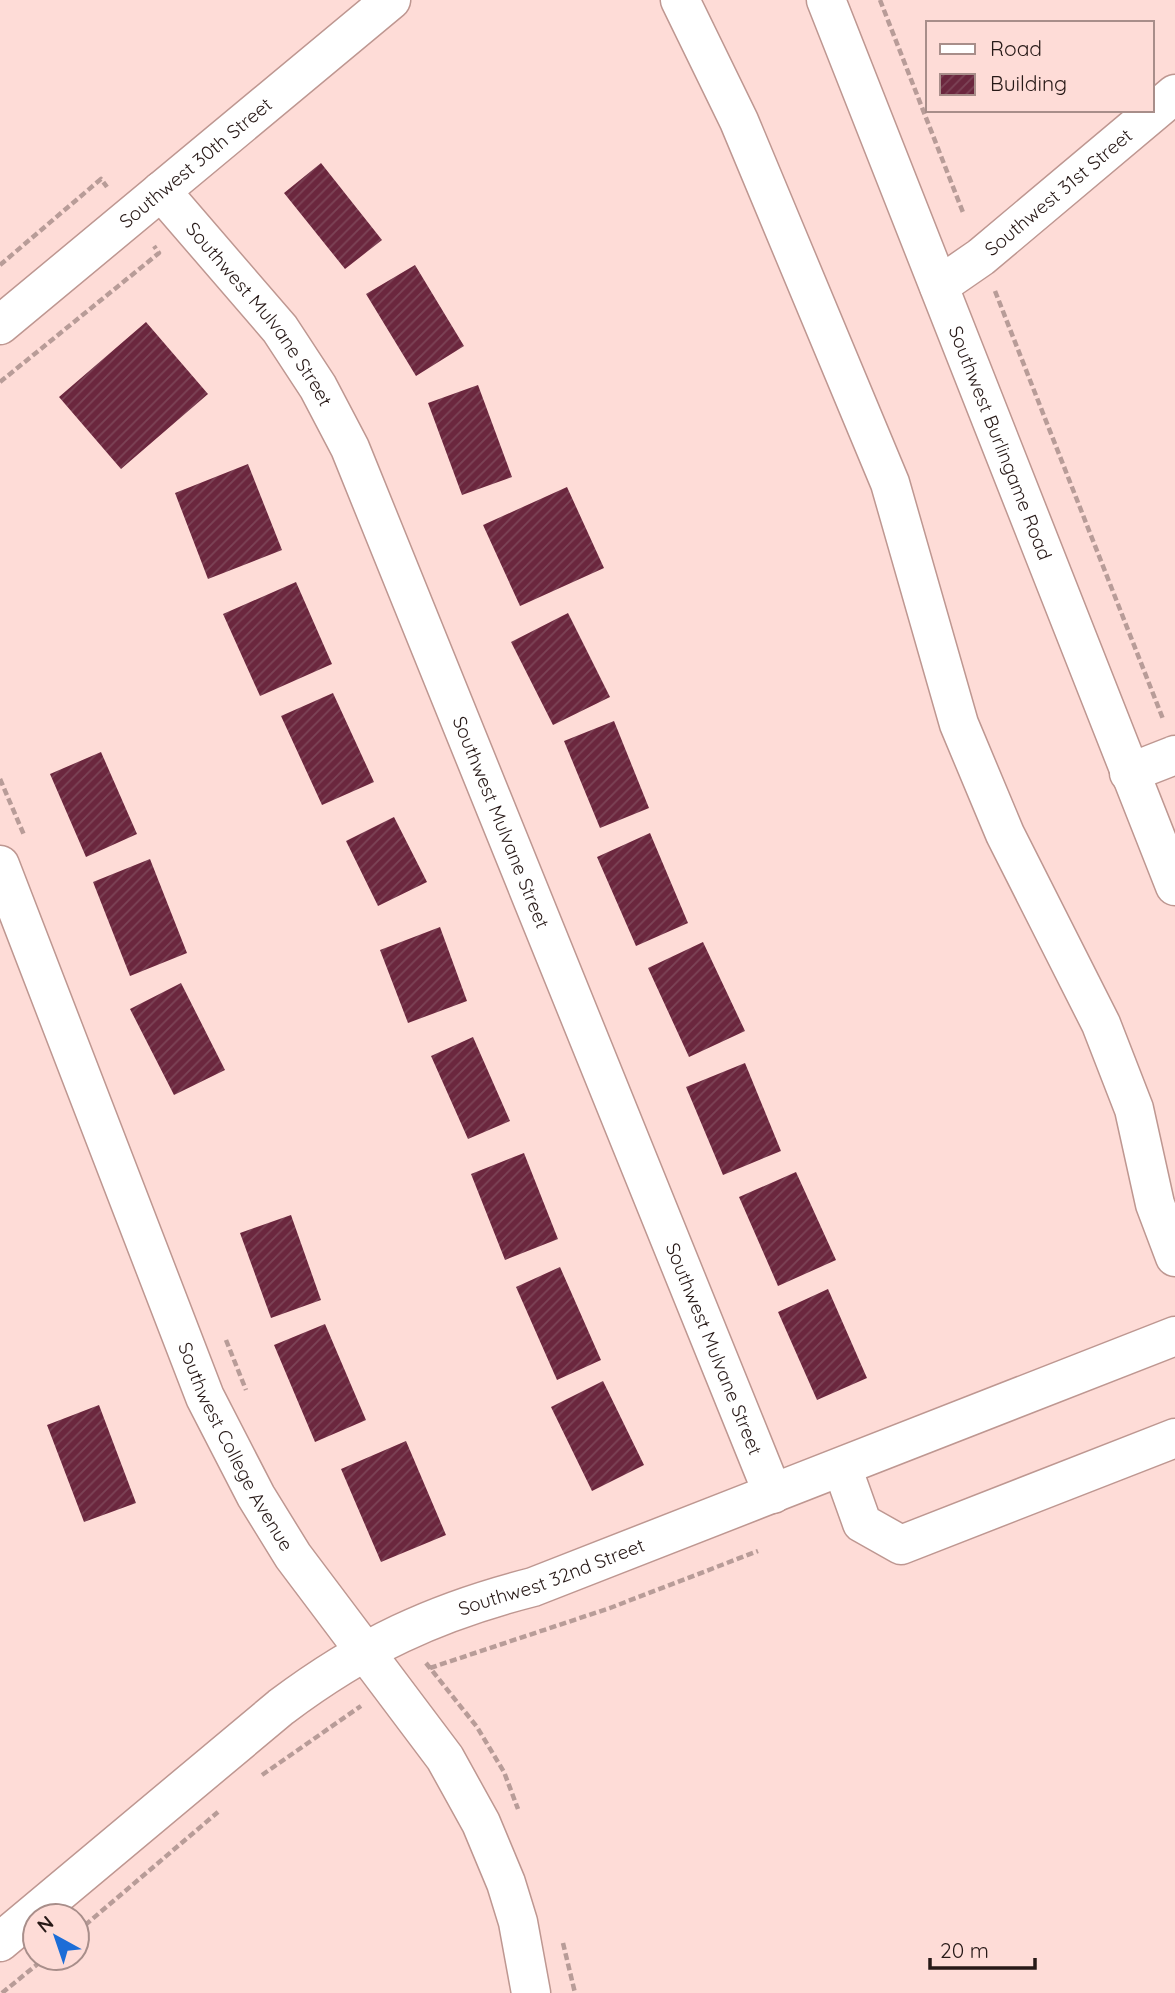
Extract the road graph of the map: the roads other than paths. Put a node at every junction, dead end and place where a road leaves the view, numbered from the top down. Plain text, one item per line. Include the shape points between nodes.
1 (391, 0) edge
2 (680, 0) edge
3 (826, 0) edge
4 (1175, 94) edge
5 (1154, 112) edge
6 (1154, 112) edge
7 (161, 191) junction
8 (939, 286) junction
9 (0, 325) edge
10 (1175, 755) edge
11 (1129, 773) junction
12 (0, 865) edge
13 (1175, 886) edge
14 (1175, 1257) edge
15 (1175, 1336) edge
16 (1175, 1438) edge
17 (842, 1467) junction
18 (773, 1494) junction
19 (364, 1651) junction
20 (0, 1942) edge
21 (531, 1993) edge

1 - 7 street, Southwest 30th Street
2 - 14 street via 739,121 890,483 959,724 1005,834 1101,1024 1134,1109 1155,1204
3 - 8 street, Southwest Burlingame Road
4 - 5 street, Southwest 31st Street
6 - 8 street, Southwest 31st Street via 981,257
7 - 9 street, Southwest 30th Street
7 - 18 street, Southwest Mulvane Street via 280,329 350,448
8 - 11 street, Southwest Burlingame Road
10 - 11 street
11 - 13 street, Southwest Burlingame Road
12 - 19 street, Southwest College Avenue via 205,1397 293,1556
15 - 17 street, Southwest 32nd Street
16 - 17 street via 901,1545 862,1523
17 - 18 street, Southwest 32nd Street
18 - 19 street, Southwest 32nd Street via 533,1587 402,1631
19 - 20 street, Southwest 32nd Street via 281,1707
19 - 21 street, Southwest College Avenue via 445,1758 481,1823 518,1922

